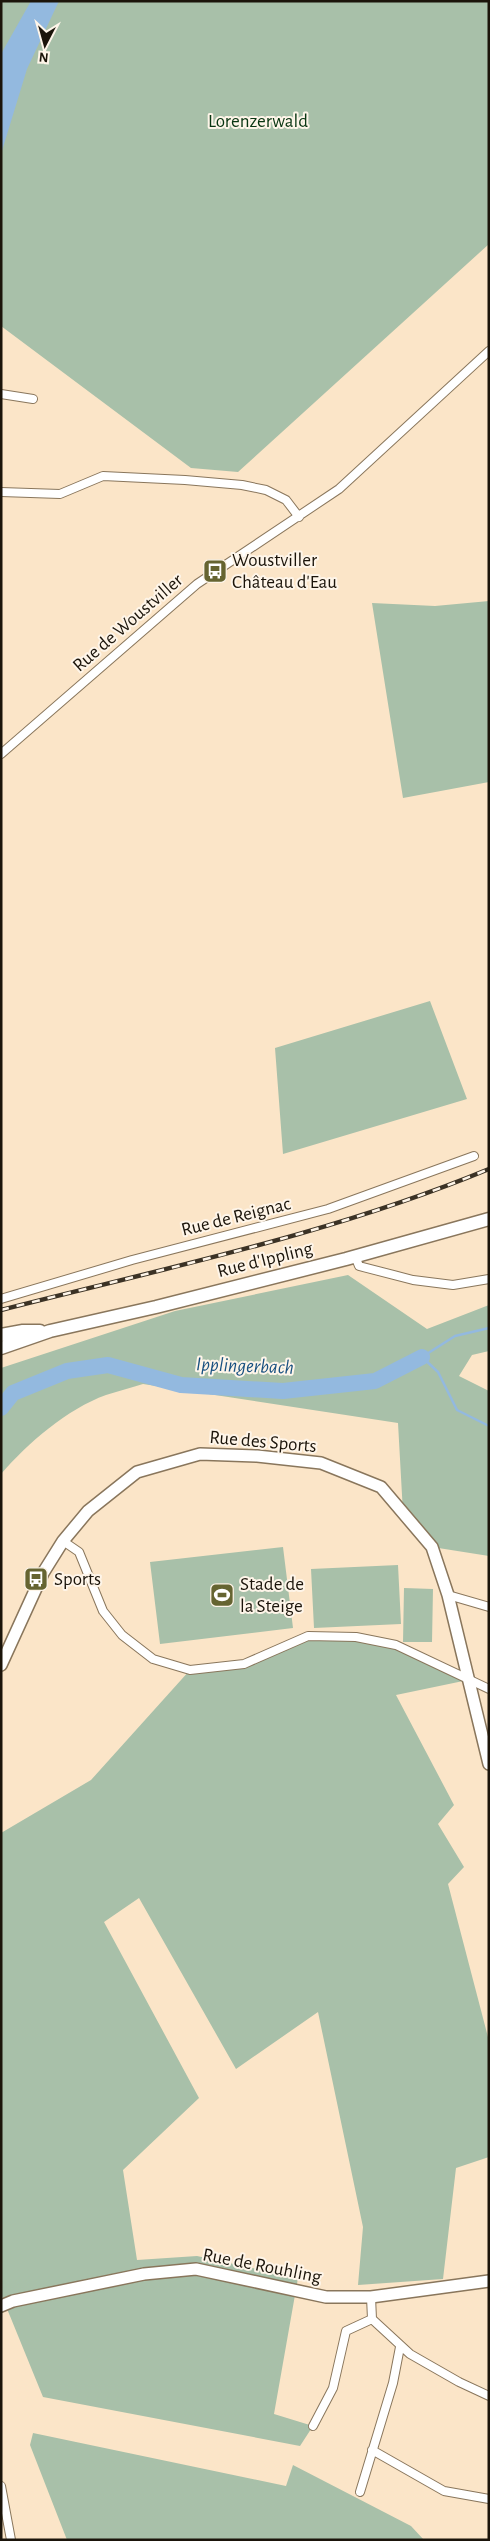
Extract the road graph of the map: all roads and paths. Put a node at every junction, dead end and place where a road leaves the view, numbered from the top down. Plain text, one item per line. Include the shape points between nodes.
1 (489, 351) edge
2 (1, 394) edge
3 (34, 399) dead end
4 (1, 492) edge
5 (299, 517) junction
6 (1, 754) edge
7 (474, 1156) dead end
8 (489, 1219) edge
9 (355, 1256) junction
10 (489, 1279) edge
11 (1, 1299) edge
12 (50, 1331) junction
13 (1, 1335) edge
14 (1, 1348) edge
15 (64, 1540) junction
16 (448, 1595) junction
17 (489, 1607) edge
18 (1, 1665) edge
19 (468, 1680) junction
20 (489, 1688) edge
21 (489, 1764) edge
22 (489, 2281) edge
23 (371, 2297) junction
24 (1, 2306) edge
25 (372, 2319) junction
26 (400, 2347) junction
27 (489, 2396) edge
28 (312, 2426) dead end
29 (372, 2450) junction
30 (1, 2486) edge
31 (360, 2492) dead end
32 (489, 2499) edge
33 (11, 2540) edge

1 - 5 street, Rue de Woustviller via 339,490
2 - 3 street
4 - 5 street via 60,494 103,476 242,484 266,490 286,500
5 - 6 street, Rue de Woustviller via 197,584
7 - 11 street, Rue de Reignac via 328,1210 132,1260
8 - 9 main road, Rue d'Ippling
9 - 10 street via 359,1266 413,1280 453,1285
9 - 12 main road, Rue d'Ippling
12 - 13 main road, Rue d'Ippling
12 - 14 main road, Rue d'Ippling
15 - 16 street, Rue des Sports via 88,1511 137,1472 200,1454 321,1463 381,1487 432,1548
15 - 18 street, Rue des Sports via 44,1573
15 - 19 street via 79,1552 103,1611 122,1634 153,1659 190,1670 244,1664 308,1636 356,1636 396,1644
16 - 17 street
16 - 19 street, Rue des Sports
19 - 20 street
19 - 21 street, Rue des Sports
22 - 23 street, Rue de Rouhling
23 - 24 street, Rue de Rouhling via 326,2297 196,2269 144,2274
23 - 25 street
25 - 26 street
25 - 28 street via 346,2331 333,2388
26 - 27 street
26 - 29 street
29 - 31 street
29 - 32 street via 444,2491
30 - 33 street

